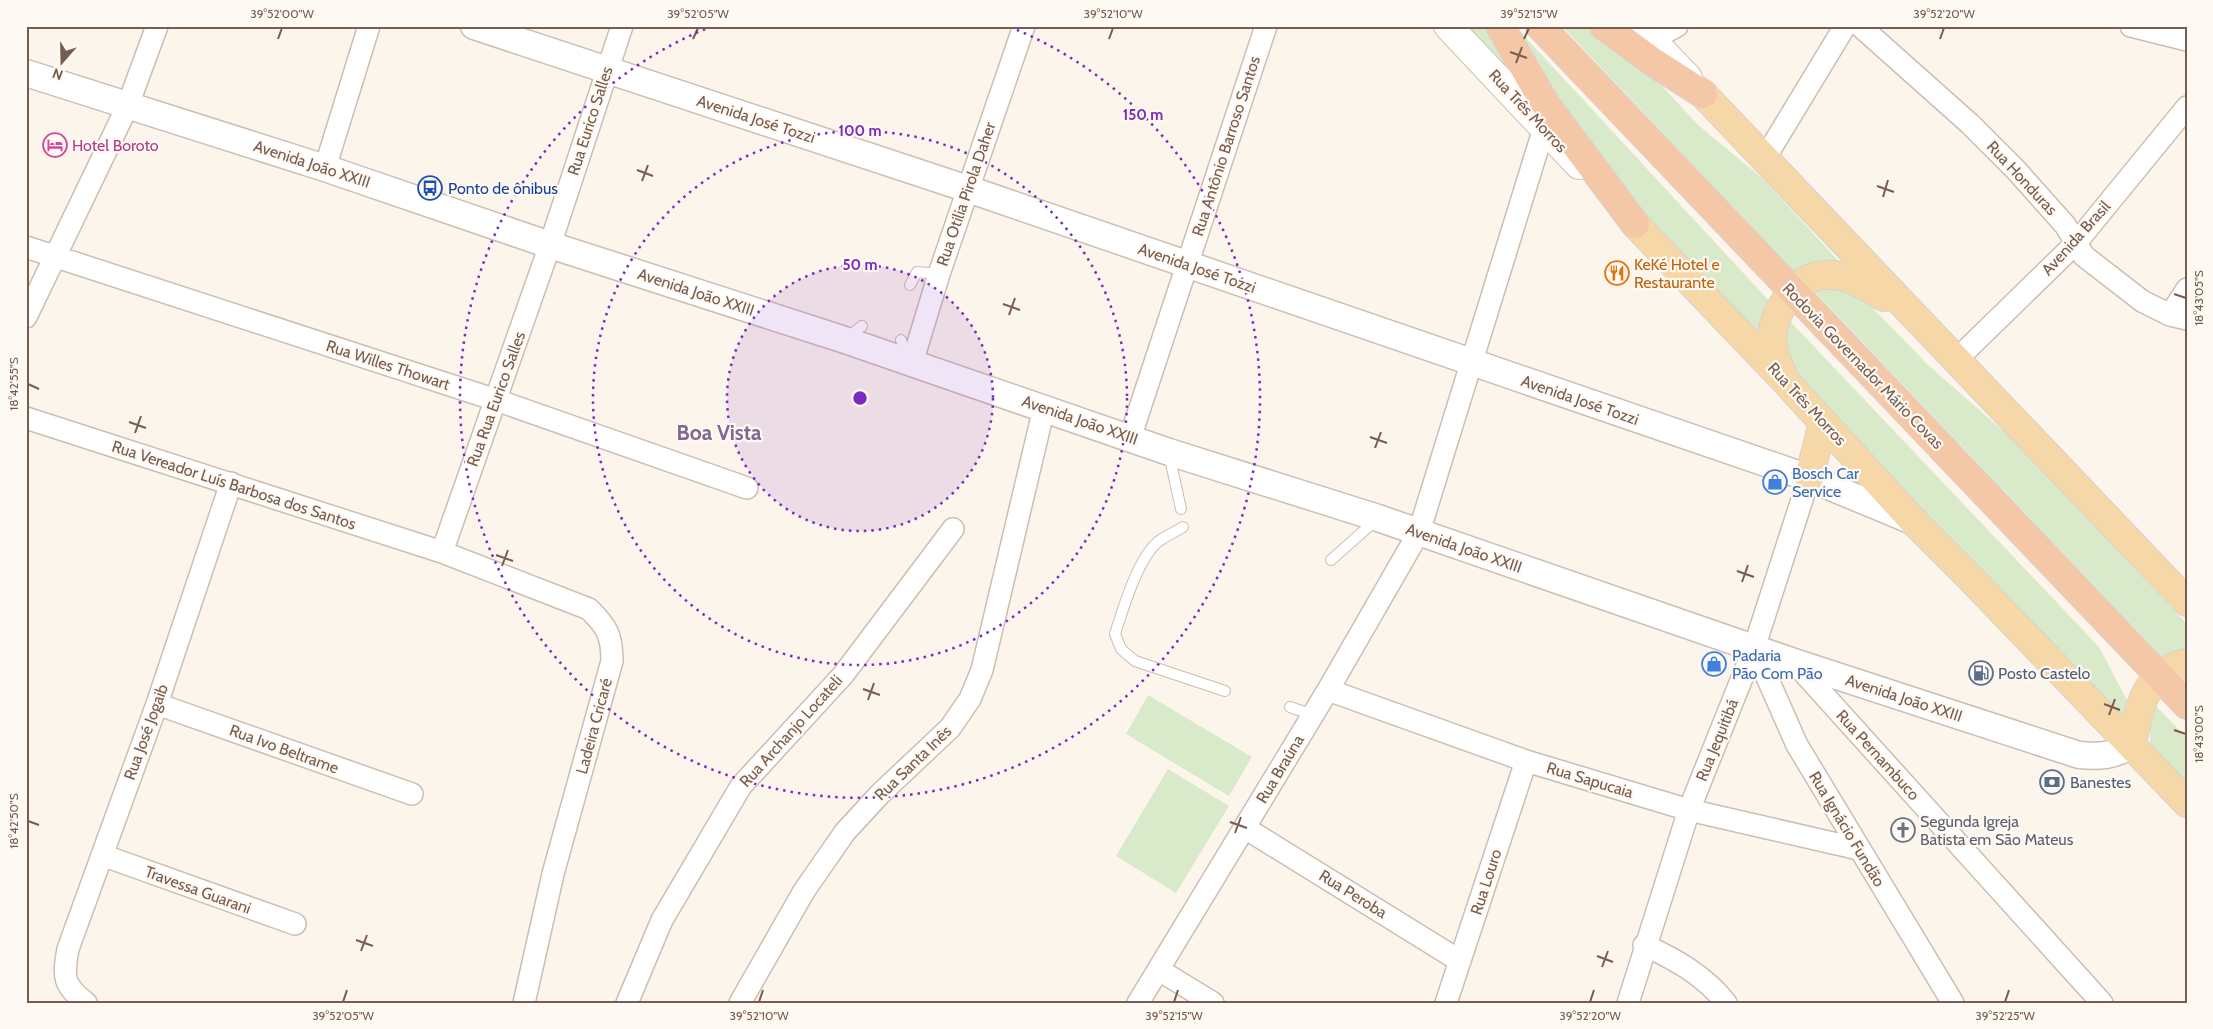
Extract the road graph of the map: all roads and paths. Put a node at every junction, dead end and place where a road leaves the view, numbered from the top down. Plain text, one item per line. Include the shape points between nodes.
1 (157, 26) edge
2 (369, 26) edge
3 (474, 26) edge
4 (622, 26) edge
5 (1024, 26) edge
6 (1266, 26) edge
7 (1448, 26) edge
8 (1500, 26) edge
9 (1540, 26) edge
10 (1604, 26) edge
11 (1677, 26) edge
12 (1845, 26) edge
13 (1860, 26) edge
14 (2131, 26) edge
15 (1645, 33) edge
16 (2187, 40) edge
17 (607, 69) junction
18 (26, 72) edge
19 (1703, 94) junction
20 (128, 105) junction
21 (2187, 107) edge
22 (1544, 128) junction
23 (1765, 158) junction
24 (325, 168) junction
25 (968, 189) junction
26 (1634, 224) junction
27 (2075, 244) junction
28 (550, 245) junction
29 (26, 247) edge
30 (54, 256) junction
31 (1187, 264) junction
32 (939, 274) junction
33 (910, 285) dead end
34 (2187, 289) edge
35 (1792, 291) junction
36 (1907, 311) junction
37 (26, 317) edge
38 (2178, 317) edge
39 (907, 355) junction
40 (1956, 360) junction
41 (1470, 362) junction
42 (1787, 383) junction
43 (496, 400) junction
44 (1044, 408) junction
45 (26, 418) edge
46 (1823, 423) junction
47 (1130, 438) junction
48 (1169, 452) junction
49 (1810, 478) junction
50 (231, 483) junction
51 (747, 488) dead end
52 (1182, 509) dead end
53 (1378, 518) junction
54 (1915, 522) junction
55 (1183, 527) dead end
56 (953, 529) dead end
57 (1419, 532) junction
58 (442, 552) junction
59 (1331, 560) dead end
60 (2187, 602) edge
61 (1754, 648) junction
62 (1794, 662) junction
63 (2187, 662) edge
64 (2158, 675) junction
65 (1328, 690) junction
66 (1225, 691) dead end
67 (156, 704) junction
68 (2187, 705) edge
69 (1290, 707) dead end
70 (1313, 715) junction
71 (2132, 745) junction
72 (1526, 761) junction
73 (412, 794) dead end
74 (2187, 803) edge
75 (1689, 810) junction
76 (1245, 828) junction
77 (1859, 849) junction
78 (102, 855) junction
79 (295, 924) dead end
80 (1644, 945) junction
81 (1460, 961) junction
82 (1159, 970) junction
83 (86, 1003) edge
84 (524, 1003) edge
85 (627, 1003) edge
86 (740, 1003) edge
87 (1138, 1003) edge
88 (1213, 1003) edge
89 (1446, 1003) edge
90 (1628, 1003) edge
91 (1726, 1003) edge
92 (1953, 1003) edge
93 (2102, 1003) edge

1 - 20 street
2 - 24 street
3 - 17 street, Avenida José Tozzi
4 - 17 street, Rua Eurico Salles
5 - 25 street, Rua Otilia Pirola Daher
6 - 31 street, Rua Antônio Barroso Santos
7 - 22 main road, Rua Três Morros
8 - 26 highway via 1546,105
9 - 35 highway, Rodovia Governador Mário Covas
10 - 19 highway
11 - 15 street
12 - 23 street
13 - 27 street, Rua Honduras via 1970,124 2065,225
14 - 16 street
15 - 19 main road
17 - 25 street, Avenida José Tozzi
17 - 28 street, Rua Eurico Salles
18 - 20 street, Avenida João XXIII
19 - 23 main road
20 - 24 street, Avenida João XXIII
20 - 30 street
21 - 27 street, Avenida Brasil
22 - 26 main road, Rua Três Morros
22 - 41 street, Rua Braúna
23 - 36 main road
24 - 28 street, Avenida João XXIII
25 - 31 street, Avenida José Tozzi
25 - 32 street, Rua Otilia Pirola Daher
26 - 42 main road, Rua Três Morros
27 - 38 street, Rua Honduras via 2084,256 2142,301
27 - 40 street, Avenida Brasil
28 - 39 street, Avenida João XXIII via 853,333
28 - 43 street, Rua Rua Eurico Salles
29 - 30 street, Rua Willes Thowart
30 - 37 street
30 - 43 street, Rua Willes Thowart
31 - 41 street, Avenida José Tozzi
31 - 47 street, Rua Antônio Barroso Santos
32 - 33 lane via 917,272
32 - 39 street, Rua Otilia Pirola Daher
34 - 38 street
35 - 36 main road via 1822,275 1839,276 1872,290
35 - 42 main road via 1776,319 1772,343 1776,362
35 - 64 highway, Rodovia Governador Mário Covas
36 - 40 main road
39 - 44 street, Avenida João XXIII
40 - 60 main road
41 - 49 street, Avenida José Tozzi
41 - 57 street, Rua Braúna
42 - 46 main road, Rua Três Morros
43 - 51 street, Rua Willes Thowart
43 - 58 street, Rua Rua Eurico Salles
44 - 47 street, Avenida João XXIII
44 - 86 street, Rua Santa Inês via 982,670 970,699 950,728 845,832 804,891
45 - 50 street, Rua Vereador Luís Barbosa dos Santos
46 - 49 main road
46 - 54 main road, Rua Três Morros
47 - 48 street, Avenida João XXIII
48 - 52 lane
48 - 53 street, Avenida João XXIII
49 - 54 street, Avenida José Tozzi
49 - 61 street, Rua Jequitibá
50 - 58 street, Rua Vereador Luís Barbosa dos Santos
50 - 67 street, Rua José Jogaib
53 - 57 street, Avenida João XXIII
53 - 59 lane
54 - 71 main road, Rua Três Morros
55 - 66 lane via 1158,542 1148,554 1128,593 1114,634 1121,649 1135,661
56 - 85 street, Rua Archanjo Locateli via 843,675 741,786 662,920
57 - 61 street, Avenida João XXIII
57 - 65 street, Rua Braúna
58 - 84 street, Ladeira Cricaré via 589,609 604,624 612,642 612,661 553,874
61 - 62 street, Avenida João XXIII
61 - 75 street, Rua Jequitibá
61 - 77 street, Rua Ignácio Fundão via 1797,745
62 - 71 street, Avenida João XXIII via 2078,755 2101,757 2117,754
62 - 93 street, Rua Pernambuco
63 - 64 main road
64 - 68 highway, Rodovia Governador Mário Covas
64 - 71 main road via 2142,700
65 - 70 street, Rua Braúna
65 - 72 street, Rua Sapucaia
67 - 73 street, Rua Ivo Beltrame
67 - 78 street, Rua José Jogaib
69 - 70 lane
70 - 76 street, Rua Braúna
71 - 74 main road, Rua Três Morros
72 - 75 street, Rua Sapucaia
72 - 81 street, Rua Louro
75 - 77 street, Rua Sapucaia
75 - 80 street, Rua Jequitibá
76 - 81 street, Rua Peroba
76 - 82 street, Rua Braúna
77 - 92 street, Rua Ignácio Fundão
78 - 79 street, Travessa Guarani
78 - 83 street, Rua José Jogaib via 64,968 65,981 72,992
80 - 90 street, Rua Jequitibá
80 - 91 street via 1673,958 1714,987
81 - 89 street, Rua Louro
82 - 87 street, Rua Braúna
82 - 88 street

